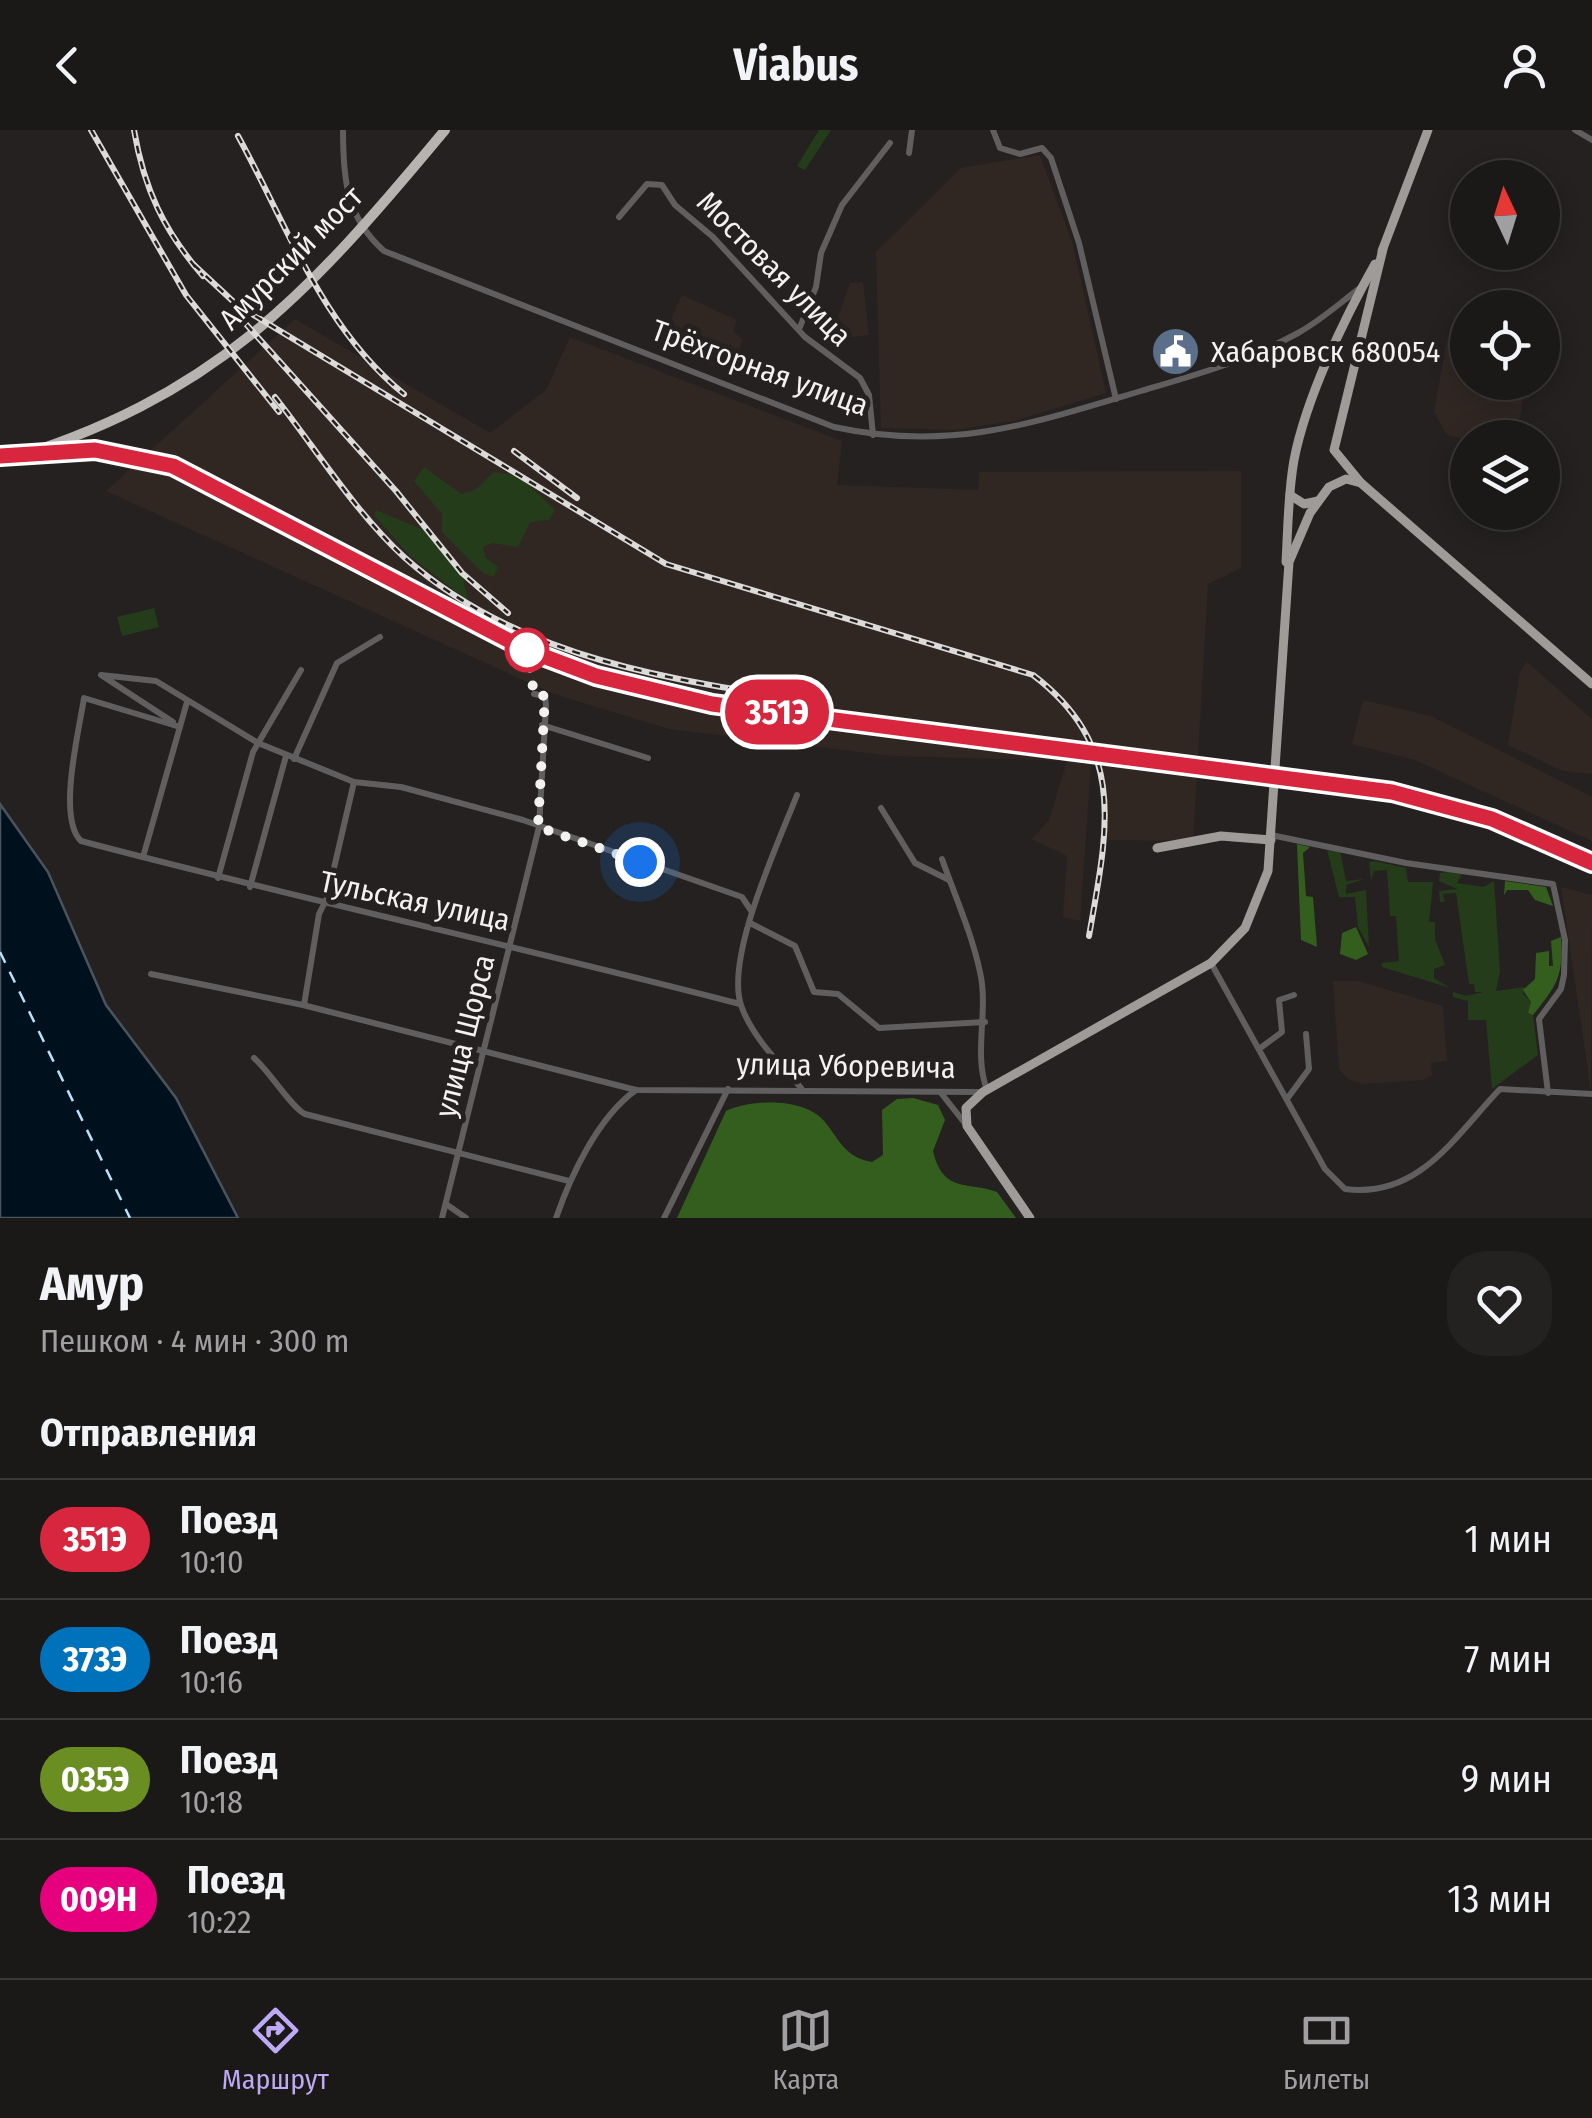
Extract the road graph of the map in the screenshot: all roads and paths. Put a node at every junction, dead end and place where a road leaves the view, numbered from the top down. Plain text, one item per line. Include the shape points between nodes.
1 (343, 130) edge
2 (445, 130) edge
3 (912, 130) edge
4 (993, 130) edge
5 (1428, 130) edge
6 (1574, 130) edge
7 (1592, 140) edge
8 (890, 143) dead end
9 (908, 153) dead end
10 (619, 218) dead end
11 (1383, 249) junction
12 (1360, 288) junction
13 (1335, 306) junction
14 (1349, 314) junction
15 (800, 328) junction
16 (1116, 399) junction
17 (872, 436) junction
18 (0, 462) edge
19 (1361, 483) junction
20 (1290, 495) junction
21 (1318, 501) junction
22 (1286, 574) junction
23 (380, 637) dead end
24 (302, 670) dead end
25 (1592, 684) edge
26 (534, 694) dead end
27 (188, 702) junction
28 (542, 725) junction
29 (180, 727) junction
30 (258, 743) junction
31 (290, 757) junction
32 (648, 758) dead end
33 (354, 782) junction
34 (797, 795) dead end
35 (881, 808) dead end
36 (538, 827) junction
37 (1271, 838) junction
38 (1157, 848) dead end
39 (143, 857) junction
40 (942, 859) dead end
41 (218, 878) junction
42 (950, 881) junction
43 (250, 887) junction
44 (323, 906) junction
45 (752, 912) junction
46 (750, 923) junction
47 (510, 944) junction
48 (1212, 963) junction
49 (151, 974) dead end
50 (1294, 995) dead end
51 (740, 1004) junction
52 (304, 1005) junction
53 (985, 1022) junction
54 (1306, 1034) dead end
55 (1259, 1049) junction
56 (486, 1052) junction
57 (254, 1058) dead end
58 (728, 1089) junction
59 (802, 1089) junction
60 (636, 1090) junction
61 (985, 1091) junction
62 (940, 1092) junction
63 (1548, 1092) junction
64 (1592, 1094) edge
65 (1286, 1099) junction
66 (966, 1126) junction
67 (460, 1150) junction
68 (569, 1182) junction
69 (446, 1204) junction
70 (442, 1218) edge
71 (466, 1218) edge
72 (556, 1218) edge
73 (664, 1218) edge
74 (1030, 1218) edge

1 - 17 street, Трёхгорная улица via 350,207 384,251 834,427
2 - 18 highway, Амурский мост via 321,272 213,368 101,428
3 - 9 street
4 - 16 street via 995,142 1008,152 1042,148 1051,158
5 - 11 main road
6 - 7 street
8 - 15 street via 842,205
10 - 15 street, Мостовая улица via 647,184 662,185
11 - 12 main road
11 - 19 main road via 1334,440 1340,459
12 - 13 street, Трёхгорная улица
12 - 14 main road
13 - 14 street
13 - 16 street, Трёхгорная улица via 1262,351
14 - 20 main road via 1300,435
15 - 17 street, Мостовая улица via 860,378 869,396
16 - 17 street, Трёхгорная улица via 1002,432
19 - 21 main road via 1336,482
19 - 25 main road
20 - 21 main road via 1304,504
20 - 22 main road
21 - 22 main road, улица Уборевича
22 - 37 main road, улица Уборевича
23 - 31 street via 337,663
24 - 30 street
26 - 28 street, улица Щорса via 545,696
27 - 29 street
27 - 29 street via 156,681 101,675
27 - 30 street
28 - 32 street
28 - 36 street, улица Щорса
29 - 39 street
29 - 39 street, Тульская улица via 84,698 69,825 81,840
30 - 31 street
30 - 41 street
31 - 33 street
31 - 43 street
33 - 36 street via 401,786
33 - 44 street
34 - 45 street
35 - 42 street via 915,862
36 - 45 street via 742,897
36 - 47 street, улица Щорса
37 - 38 main road via 1222,836
37 - 48 main road, улица Уборевича via 1268,871 1251,918
37 - 63 street via 1552,884 1565,947 1560,989 1539,1018
39 - 41 street, Тульская улица
40 - 42 street
41 - 43 street, Тульская улица
42 - 53 street via 980,973
43 - 44 street, Тульская улица
44 - 47 street, Тульская улица
44 - 52 street
45 - 46 street
46 - 51 street via 738,973
46 - 53 street via 796,946 814,992 838,994 878,1028
47 - 51 street, Тульская улица
47 - 56 street, улица Щорса
48 - 55 street
48 - 61 main road, улица Уборевича
49 - 52 street, улица Уборевича
50 - 55 street via 1279,1000 1282,1032
51 - 59 street
52 - 56 street, улица Уборевича
53 - 61 street
54 - 65 street via 1309,1069
55 - 65 street
56 - 60 street, улица Уборевича
56 - 67 street, улица Щорса
57 - 67 street via 304,1114
58 - 59 street, улица Уборевича
58 - 60 street, улица Уборевича
58 - 73 street
59 - 62 street, улица Уборевича
60 - 68 street via 622,1100
61 - 62 street, улица Уборевича
61 - 66 main road via 966,1108
62 - 66 street
63 - 64 street
63 - 65 street via 1500,1089 1423,1172 1407,1183 1361,1191 1335,1182
66 - 74 main road
67 - 68 street
67 - 69 street, улица Щорса
68 - 72 street
69 - 70 street, улица Щорса
69 - 71 street

